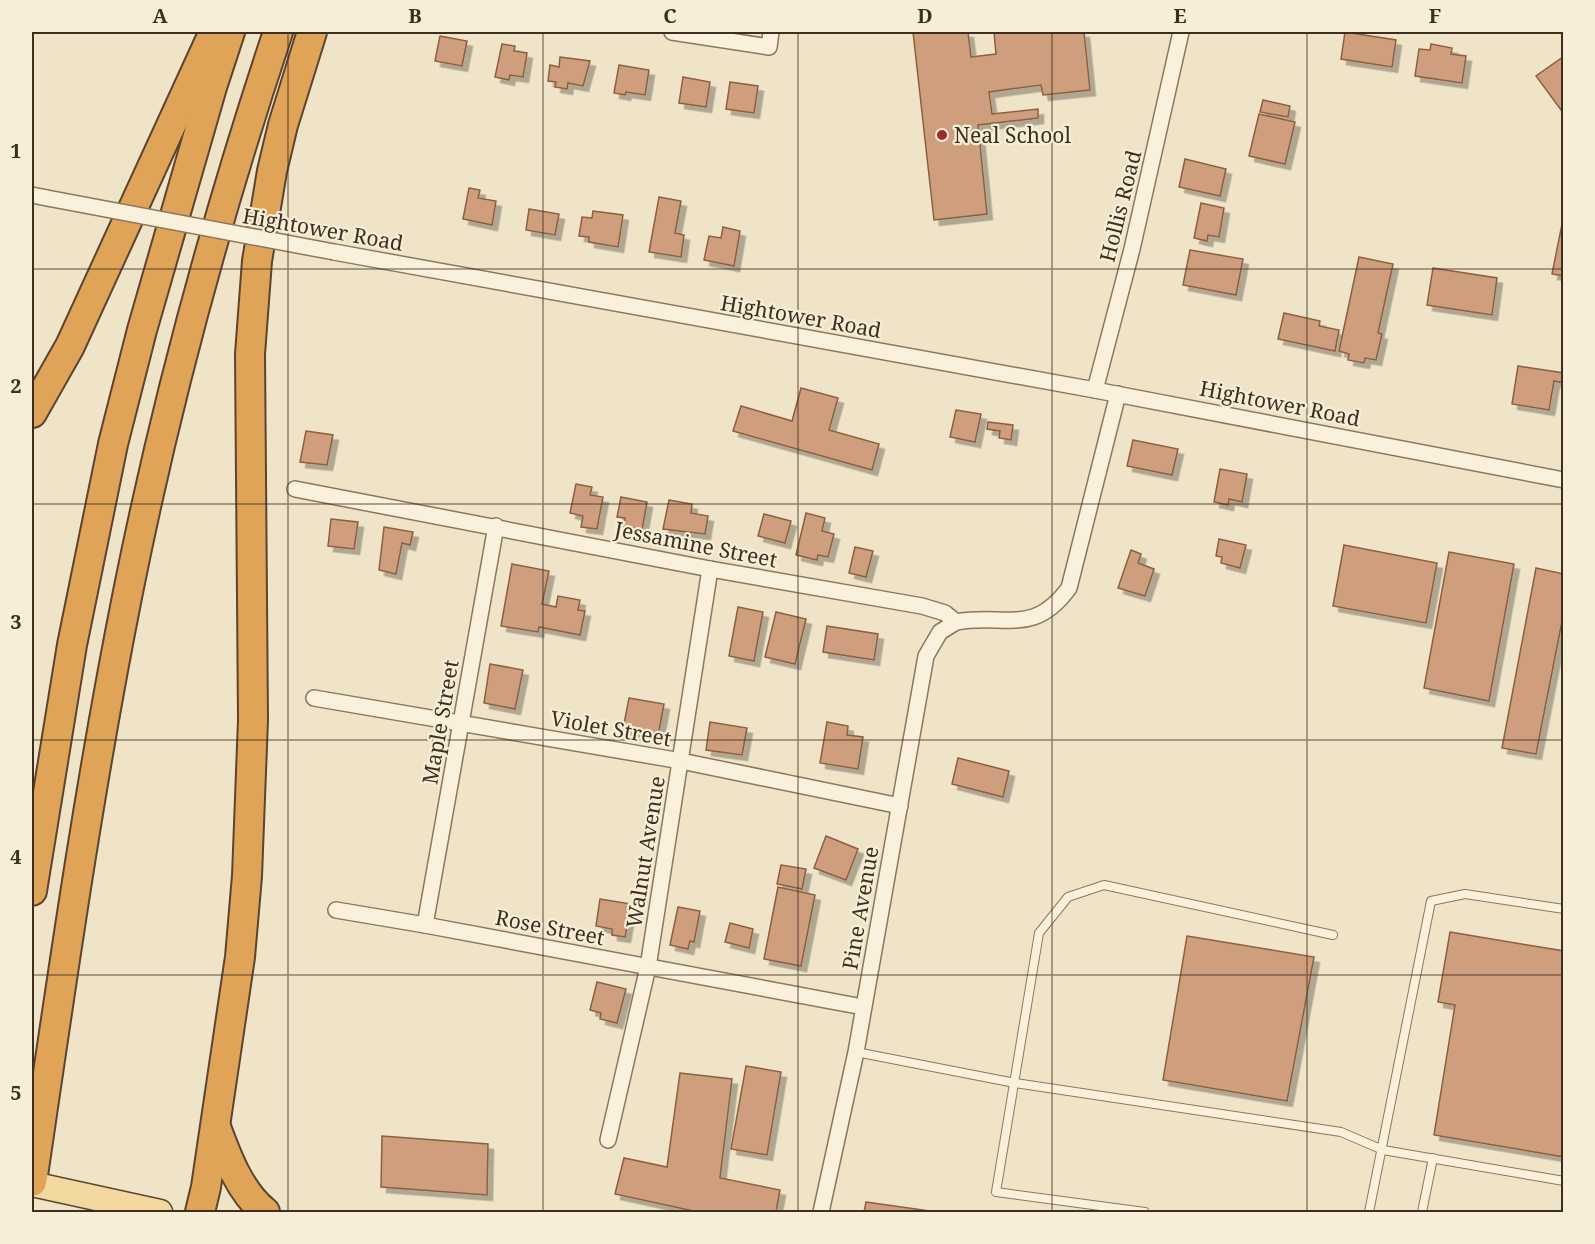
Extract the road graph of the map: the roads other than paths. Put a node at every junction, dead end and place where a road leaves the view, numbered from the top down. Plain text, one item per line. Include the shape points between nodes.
1 (214, 32) edge
2 (230, 32) edge
3 (278, 32) edge
4 (312, 32) edge
5 (771, 32) edge
6 (1181, 32) edge
7 (679, 33) edge
8 (32, 195) edge
9 (1095, 390) junction
10 (1118, 394) junction
11 (32, 413) edge
12 (1563, 480) edge
13 (296, 489) dead end
14 (496, 526) junction
15 (710, 569) junction
16 (956, 622) junction
17 (314, 698) dead end
18 (460, 724) junction
19 (681, 761) junction
20 (900, 806) junction
21 (32, 891) edge
22 (1563, 909) edge
23 (336, 910) dead end
24 (425, 925) junction
25 (1333, 935) dead end
26 (648, 967) junction
27 (863, 1007) junction
28 (856, 1052) junction
29 (1015, 1083) junction
30 (215, 1123) junction
31 (608, 1140) dead end
32 (1383, 1150) junction
33 (1433, 1158) junction
34 (1563, 1181) edge
35 (32, 1183) edge
36 (160, 1212) edge
37 (200, 1212) edge
38 (265, 1212) edge
39 (821, 1212) edge
40 (1145, 1212) edge
41 (1369, 1212) edge
42 (1422, 1212) edge

1 - 11 highway via 70,346
2 - 21 highway via 142,330 113,444 72,645
3 - 35 highway via 202,281 129,589 109,689
4 - 30 highway via 283,125 257,261 250,354 253,720 247,876 240,957
5 - 7 street via 769,47
6 - 9 street, Hollis Road
8 - 9 street, Hightower Road, bridge
9 - 10 street, Hightower Road
10 - 12 street, Hightower Road
10 - 16 street via 1069,588 1059,602 1032,619 1020,622 976,618
13 - 14 street, Jessamine Street
14 - 15 street, Jessamine Street
14 - 18 street, Maple Street
15 - 16 street, Jessamine Street via 922,606 945,613
15 - 19 street, Walnut Avenue
16 - 20 street, Pine Avenue via 940,632 926,657
17 - 18 street, Violet Street
18 - 19 street, Violet Street
18 - 24 street, Maple Street
19 - 20 street, Violet Street
19 - 26 street, Walnut Avenue
20 - 27 street, Pine Avenue
22 - 32 lane via 1465,894 1431,901
23 - 24 street, Rose Street
24 - 26 street, Rose Street
25 - 29 lane via 1104,885 1068,897 1039,933
26 - 27 street, Rose Street
26 - 31 street, Walnut Avenue
27 - 28 street, Pine Avenue
28 - 29 lane
28 - 39 street, Pine Avenue
29 - 32 lane via 1341,1132
29 - 40 lane via 996,1192
30 - 37 highway
30 - 38 highway via 226,1156 256,1205
32 - 33 lane
32 - 41 lane
33 - 34 lane
33 - 42 lane
35 - 36 main road

